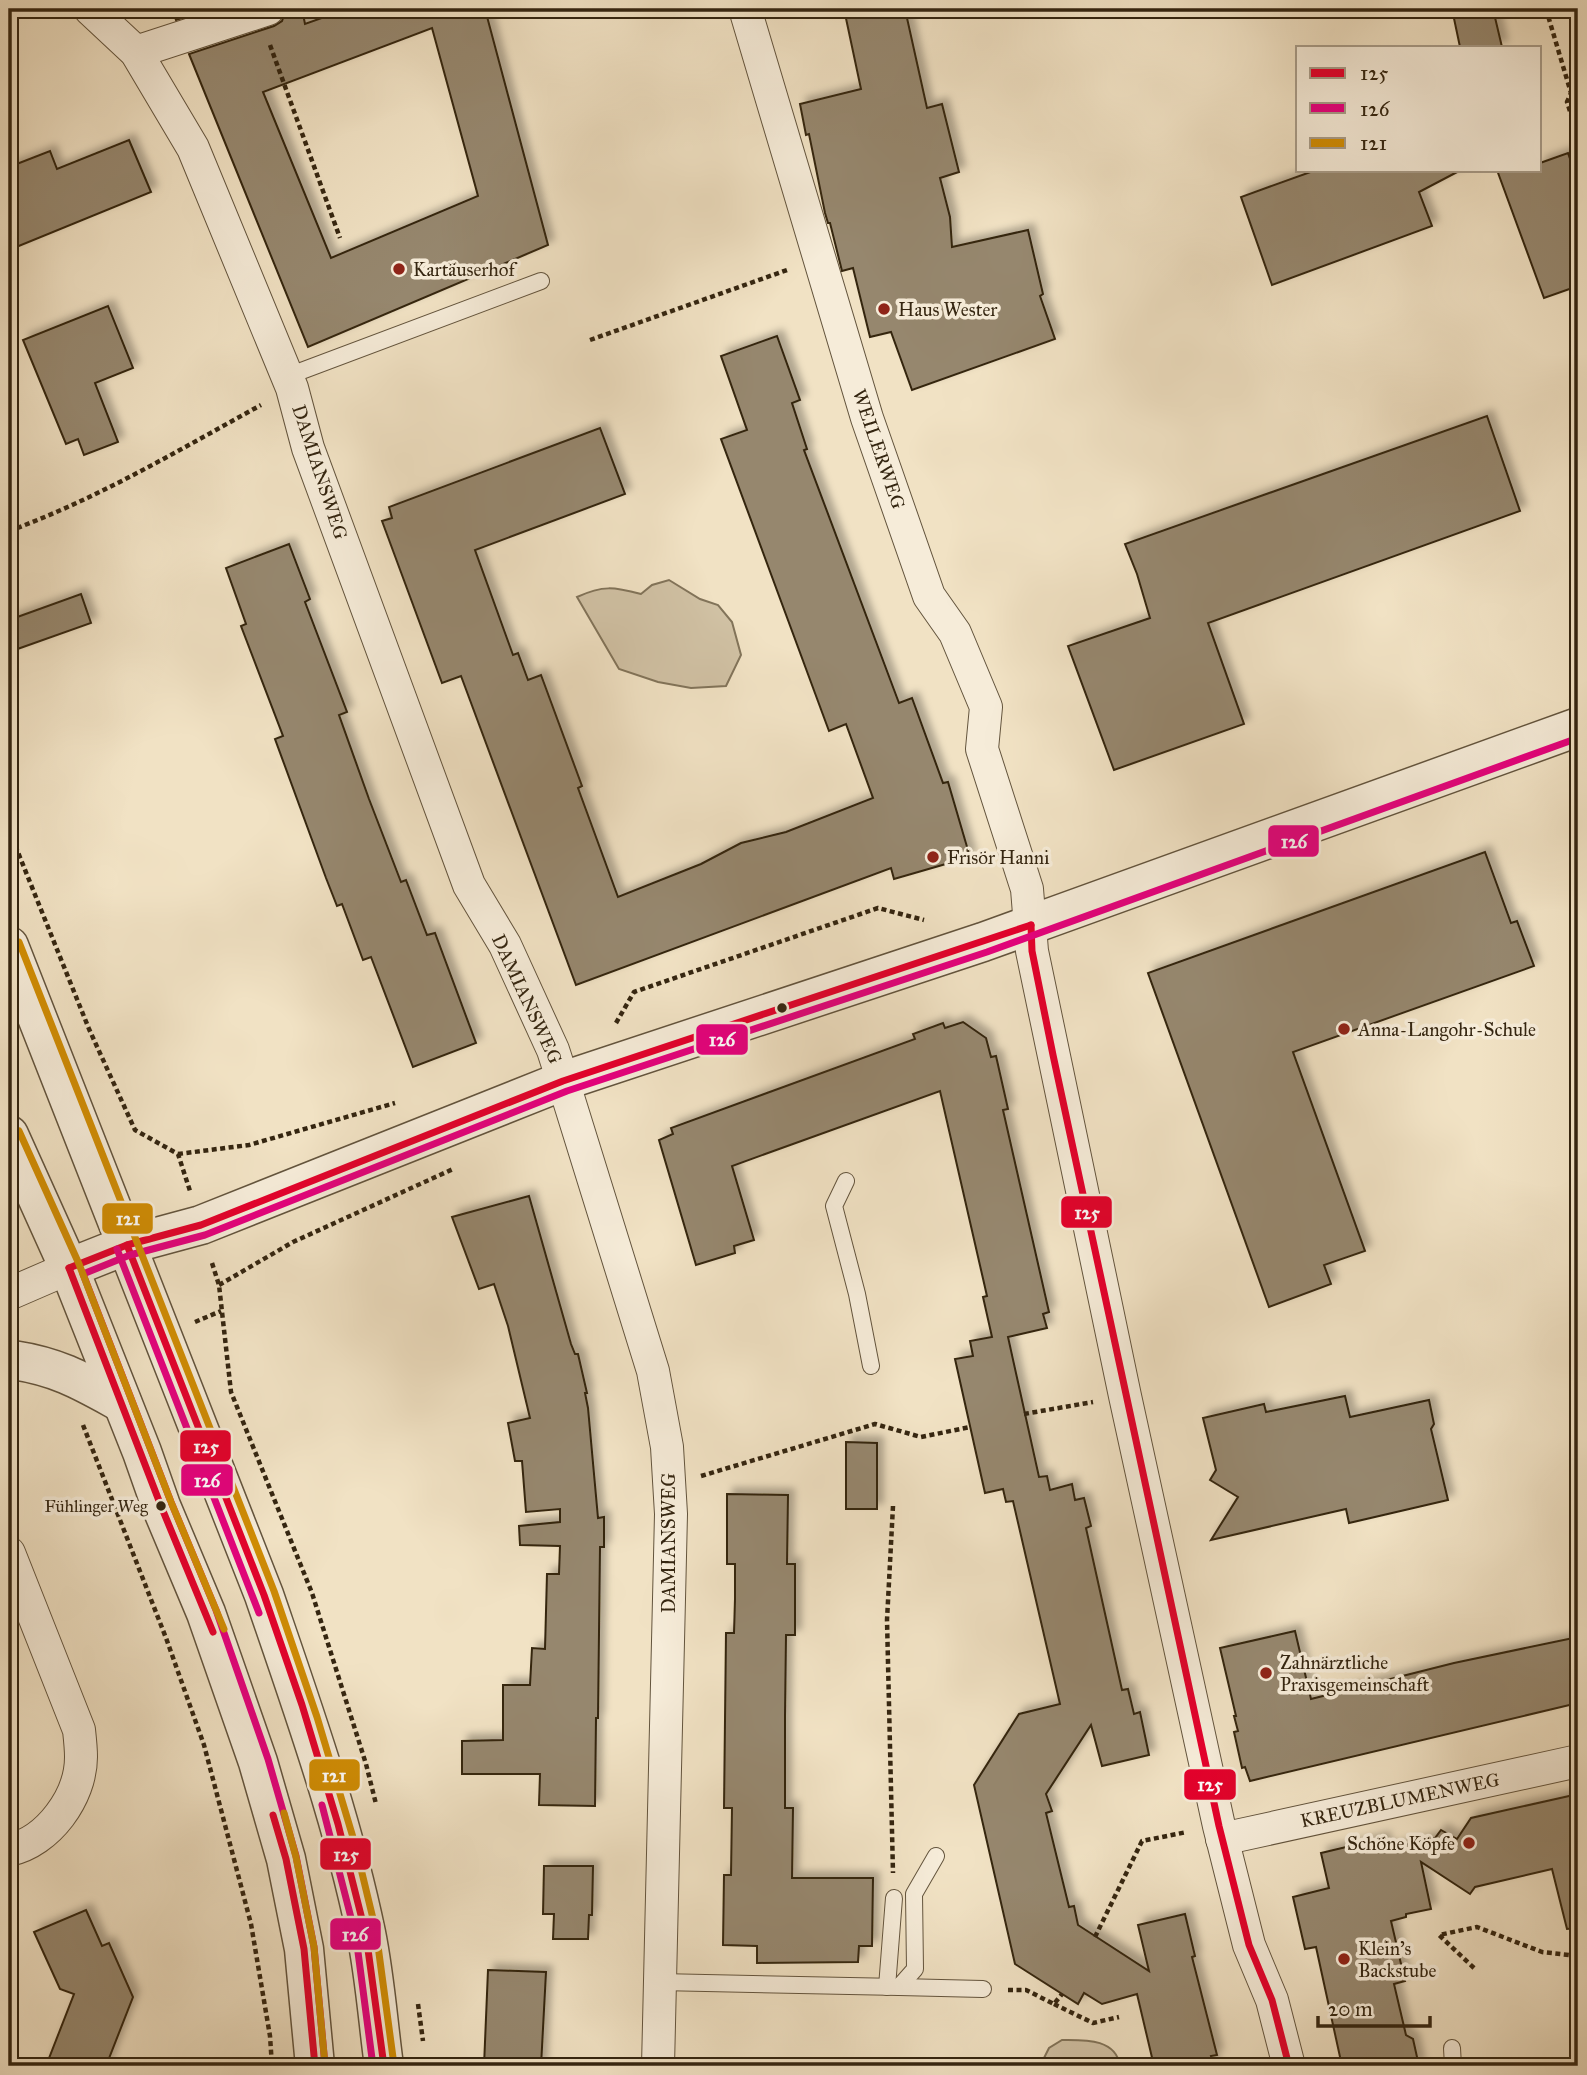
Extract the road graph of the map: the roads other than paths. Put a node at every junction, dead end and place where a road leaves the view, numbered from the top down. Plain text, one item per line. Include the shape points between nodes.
1 (90, 9) edge
2 (745, 9) edge
3 (263, 10) edge
4 (136, 52) junction
5 (541, 281) dead end
6 (290, 382) junction
7 (1578, 727) edge
8 (1031, 925) junction
9 (9, 946) edge
10 (564, 1081) junction
11 (9, 1135) edge
12 (846, 1181) dead end
13 (127, 1245) junction
14 (69, 1268) junction
15 (9, 1294) edge
16 (9, 1361) edge
17 (871, 1366) dead end
18 (122, 1403) junction
19 (9, 1553) edge
20 (1578, 1761) edge
21 (1221, 1833) junction
22 (9, 1850) edge
23 (936, 1856) dead end
24 (894, 1898) road end
25 (659, 1982) junction
26 (893, 1987) junction
27 (983, 1989) road end
28 (1452, 2048) dead end
29 (315, 2066) edge
30 (384, 2066) edge
31 (658, 2066) edge
32 (1289, 2066) edge
33 (1453, 2066) edge

1 - 4 street, DAMIANSWEG
2 - 8 street, WEILERWEG via 867,418 929,596 955,633 986,707 982,749 1027,889
3 - 4 street
4 - 6 street, DAMIANSWEG via 193,148
5 - 6 lane
6 - 10 street, DAMIANSWEG via 308,448 470,885 505,945
7 - 8 street
8 - 10 street
8 - 21 street, WEILERWEG via 1032,951 1125,1396
9 - 13 street
10 - 13 street via 201,1225
10 - 25 street, DAMIANSWEG via 653,1371 667,1447 671,1514
11 - 14 street
12 - 17 lane via 834,1206
13 - 14 street
13 - 30 street via 302,1704 366,1935
14 - 15 street
14 - 18 street
16 - 18 street via 60,1370
18 - 29 street via 206,1613 279,1834 304,1949
19 - 22 street via 79,1730 81,1759 64,1811 39,1836
20 - 21 street, KREUZBLUMENWEG
21 - 32 street, WEILERWEG via 1249,1945 1272,2000
23 - 26 lane via 914,1894 915,1969
24 - 26 lane
25 - 26 lane
25 - 31 street, DAMIANSWEG
26 - 27 lane
28 - 33 lane

